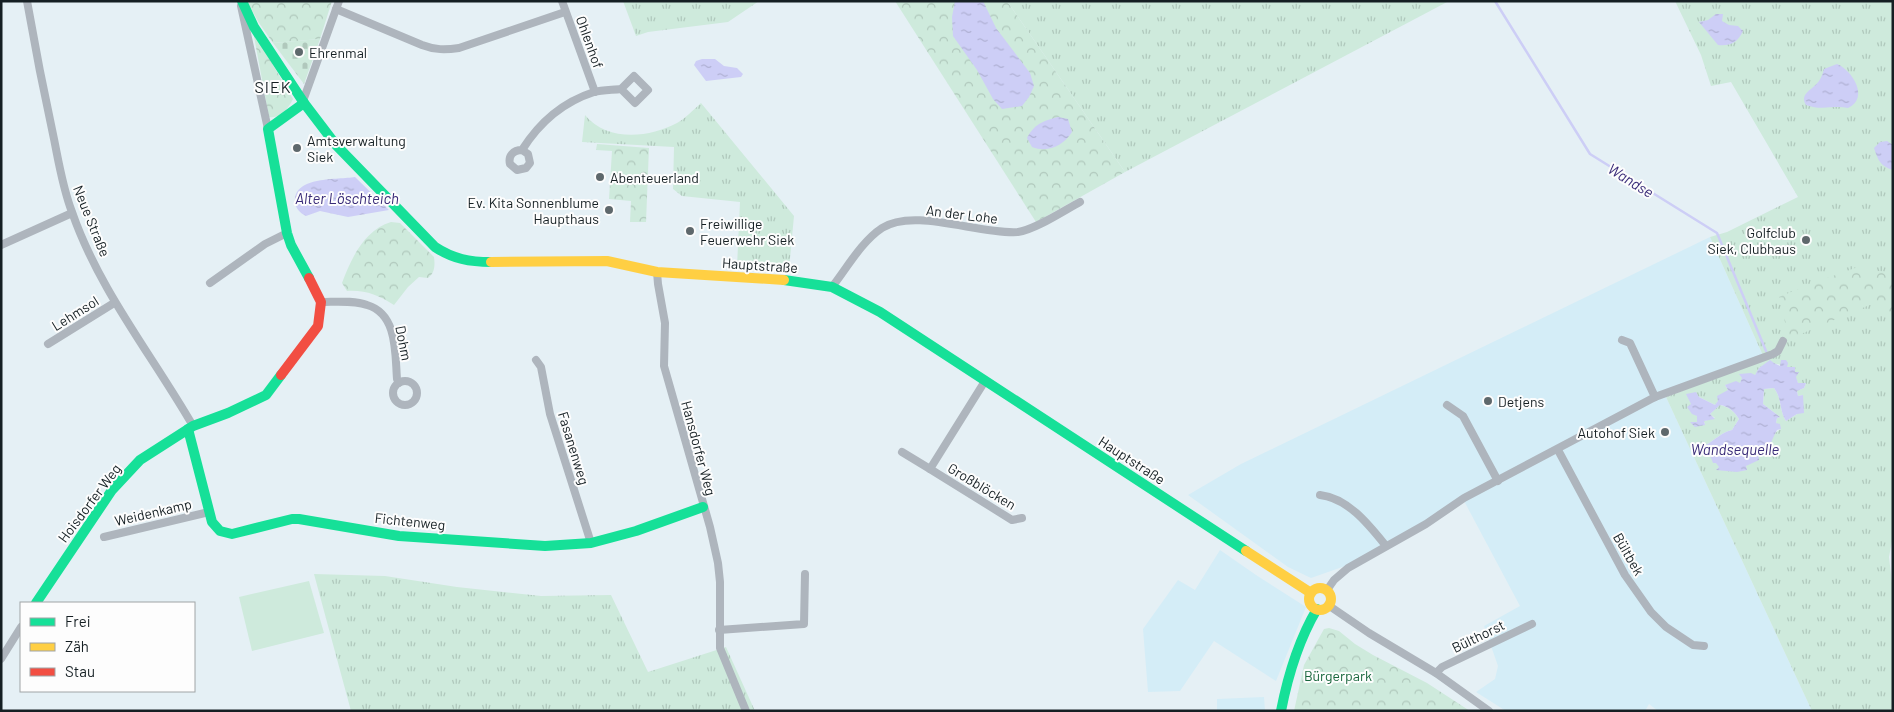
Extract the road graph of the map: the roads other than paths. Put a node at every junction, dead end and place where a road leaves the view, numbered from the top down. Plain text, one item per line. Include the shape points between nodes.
1 (28, 1) edge
2 (562, 1) edge
3 (241, 4) edge
4 (337, 5) edge
5 (565, 12) junction
6 (621, 89) dead end
7 (594, 92) junction
8 (304, 102) junction
9 (268, 129) junction
10 (522, 150) dead end
11 (1080, 202) dead end
12 (72, 213) junction
13 (287, 233) junction
14 (1, 245) edge
15 (657, 272) junction
16 (210, 283) dead end
17 (832, 286) junction
18 (321, 302) junction
19 (114, 303) junction
20 (1622, 340) dead end
21 (1782, 341) dead end
22 (48, 344) dead end
23 (536, 360) dead end
24 (985, 380) junction
25 (399, 383) dead end
26 (1655, 397) junction
27 (1447, 405) dead end
28 (190, 428) junction
29 (1558, 450) junction
30 (902, 452) dead end
31 (930, 469) junction
32 (1498, 481) junction
33 (1320, 495) dead end
34 (703, 507) junction
35 (209, 512) junction
36 (1022, 518) dead end
37 (104, 537) dead end
38 (591, 543) junction
39 (1386, 546) junction
40 (805, 574) dead end
41 (1327, 590) junction
42 (1311, 593) junction
43 (37, 602) edge
44 (1328, 605) junction
45 (1317, 609) junction
46 (1532, 624) dead end
47 (20, 629) edge
48 (719, 630) junction
49 (1704, 646) dead end
50 (1, 659) edge
51 (1436, 673) junction
52 (746, 711) edge
53 (1281, 711) edge
54 (1489, 711) edge

1 - 12 street, Neue Straße via 51,127
2 - 5 street, Ohlenhof
3 - 8 street, Hauptstraße
3 - 9 street
4 - 5 street via 433,49 445,50
4 - 8 street
5 - 7 street, Ohlenhof
6 - 7 street
7 - 10 street via 544,121
8 - 9 street
8 - 15 street, Hauptstraße via 336,145 425,238 448,256 477,262 607,261
9 - 13 street
11 - 17 street, An der Lohe via 1020,232 914,221 895,223 884,227 867,241
12 - 14 street
12 - 19 street, Neue Straße
13 - 16 street via 265,244
13 - 18 street
15 - 17 street, Hauptstraße
15 - 34 street, Hansdorfer Weg via 665,323 664,366
17 - 24 street, Hauptstraße
18 - 25 street, Dohm via 366,304 382,314 390,326
18 - 28 street, Hoisdorfer Weg via 318,326 266,395
19 - 22 street, Lehmsol
19 - 28 street, Neue Straße via 171,389
20 - 26 street via 1630,343
21 - 26 street via 1773,354
23 - 38 street, Fasanenweg via 541,367 550,414
24 - 31 street, Großblöcken
24 - 42 street, Hauptstraße
26 - 29 street
27 - 32 street via 1463,416
28 - 35 street, Fichtenweg
28 - 43 street, Hoisdorfer Weg via 140,460 112,490
29 - 32 street
29 - 49 street, Bültbek via 1625,575 1650,612 1693,645
30 - 31 street, Großblöcken
31 - 36 street, Großblöcken via 1012,520
32 - 39 street
33 - 39 street via 1328,496 1355,512
34 - 38 street, Fichtenweg
34 - 48 street, Hansdorfer Weg via 718,563
35 - 37 street, Weidenkamp
35 - 38 street, Fichtenweg via 215,528 232,534 300,519 399,536 545,546
39 - 41 street via 1348,568
40 - 48 street via 804,624
41 - 42 street via 1318,588
41 - 44 street via 1330,596
42 - 45 street via 1310,601
44 - 45 street
44 - 51 street
45 - 53 street via 1299,642
46 - 51 street, Bülthorst via 1442,667
47 - 50 street
48 - 52 street, Hansdorfer Weg via 720,648
51 - 54 street

